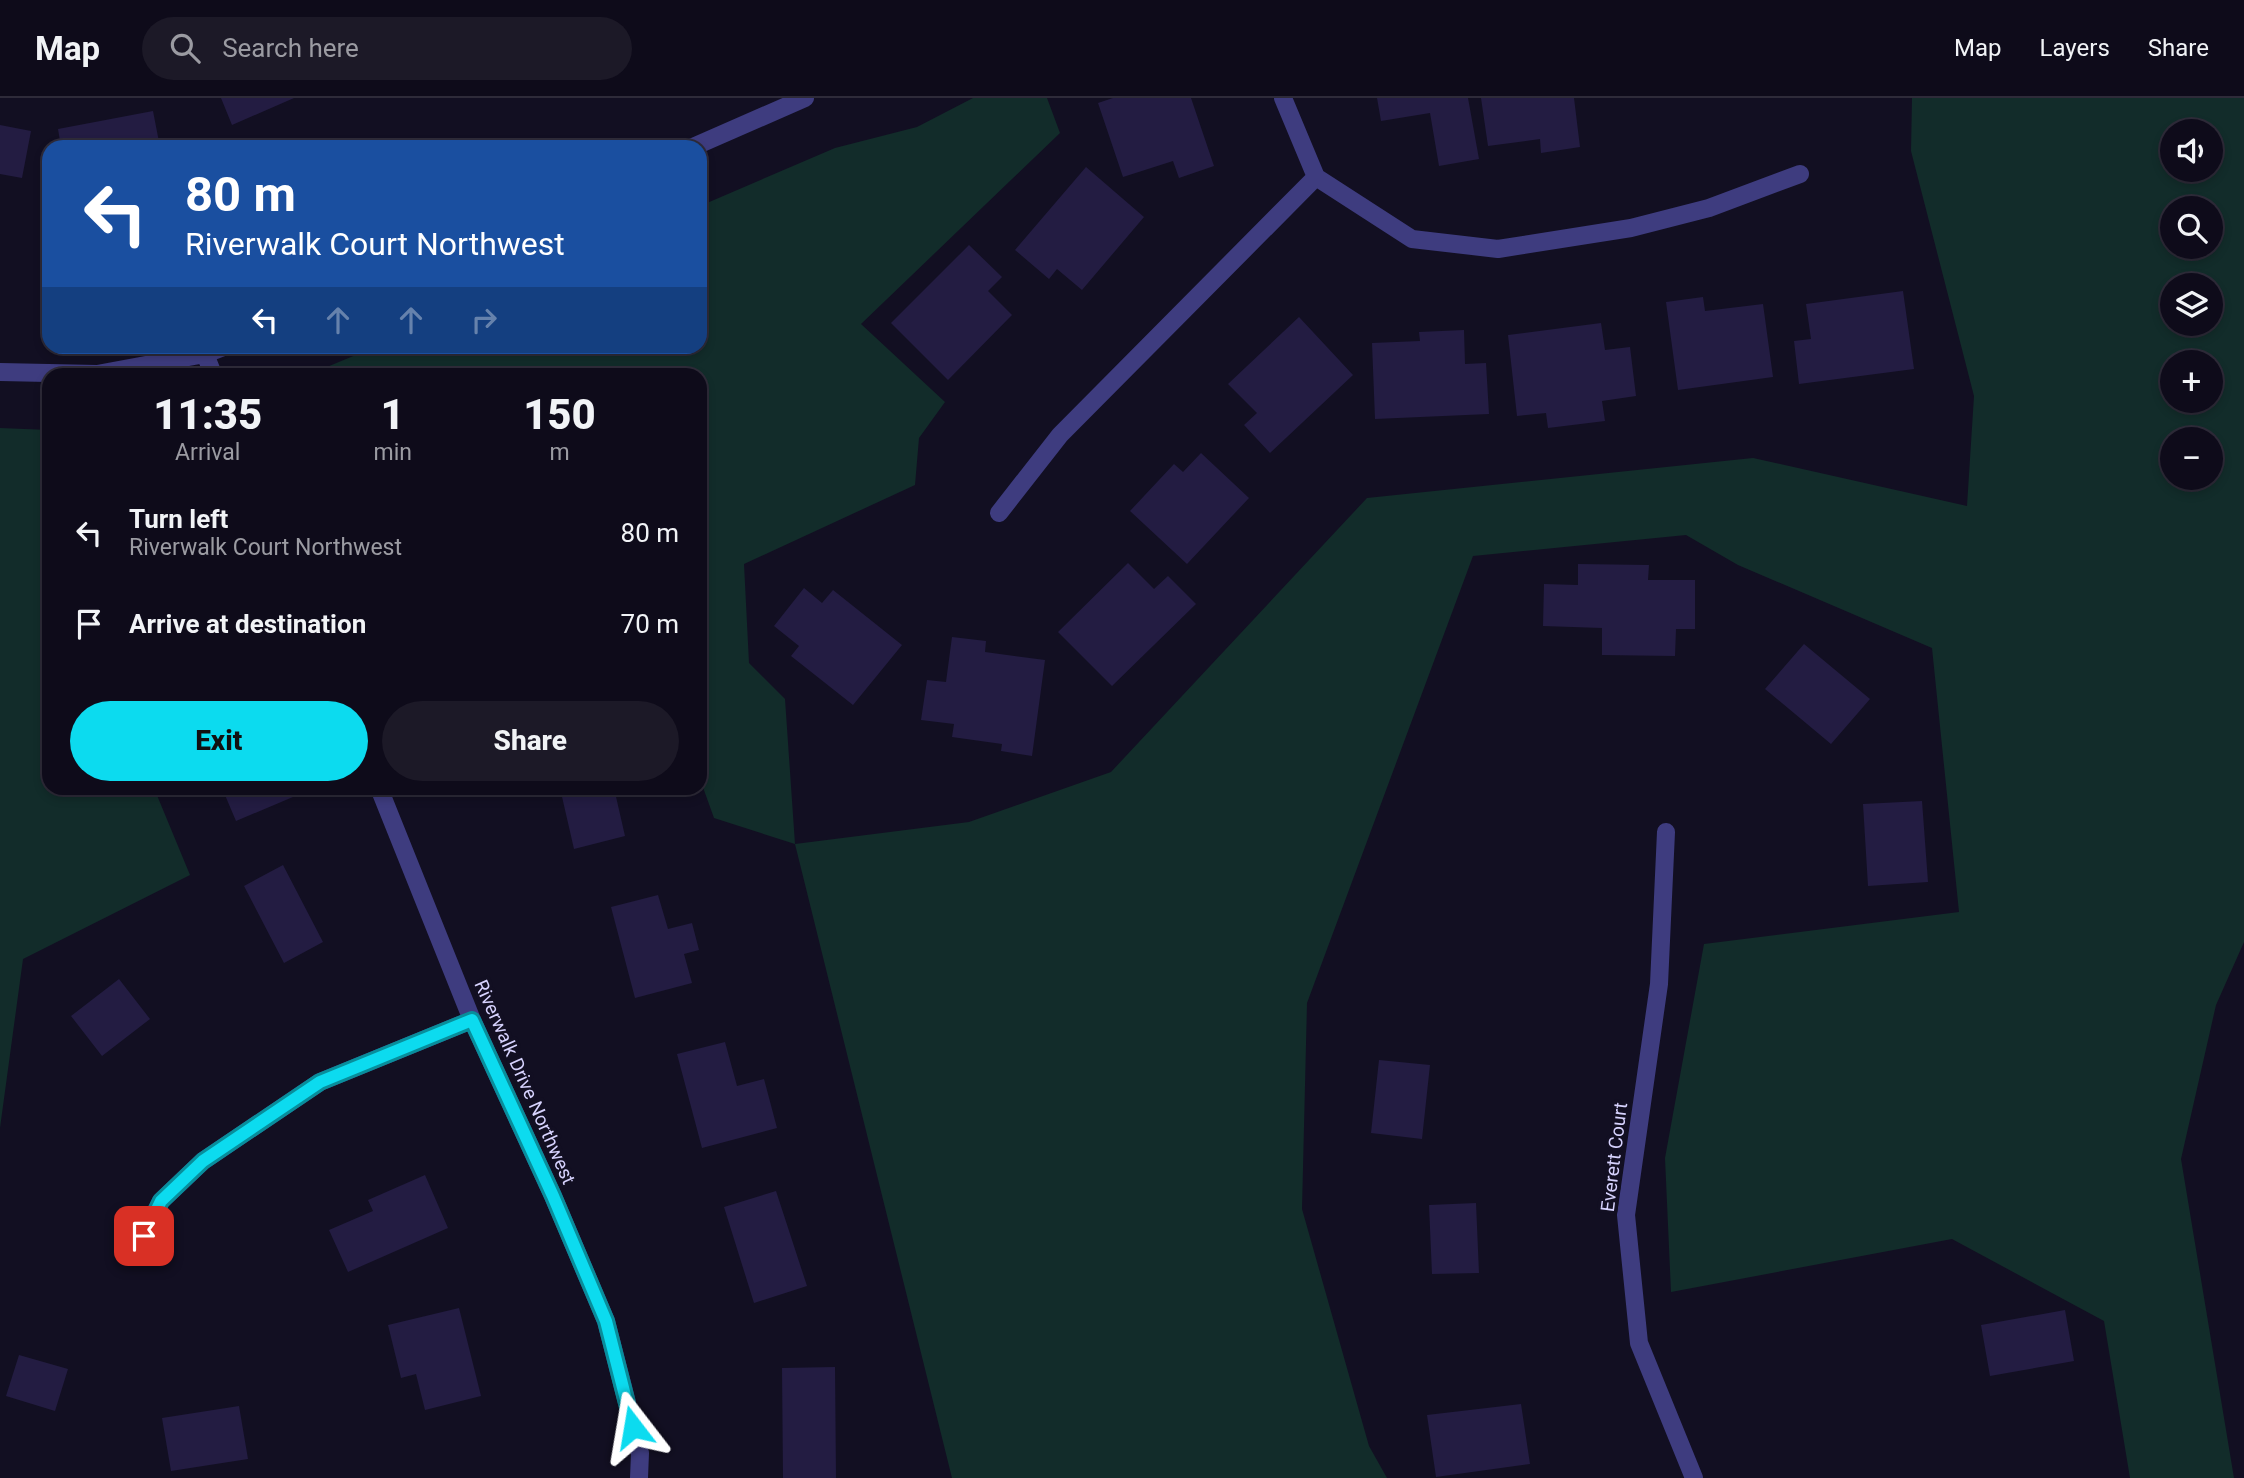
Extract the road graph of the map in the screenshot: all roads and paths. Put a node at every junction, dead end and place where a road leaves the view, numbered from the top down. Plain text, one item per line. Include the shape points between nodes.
1 (805, 98) edge
2 (1283, 98) edge
3 (707, 141) edge
4 (1800, 174) dead end
5 (1316, 177) junction
6 (205, 354) joint
7 (129, 368) edge
8 (211, 368) edge
9 (0, 372) edge
10 (42, 373) edge
11 (999, 513) dead end
12 (382, 795) edge
13 (1665, 832) dead end
14 (472, 1020) junction
15 (135, 1254) dead end
16 (639, 1478) edge
17 (1694, 1478) edge

1 - 3 street
2 - 5 street
4 - 5 street via 1709,208 1631,228 1498,249 1412,239
5 - 11 street via 1060,435
6 - 7 street
6 - 8 street
9 - 10 street
12 - 14 street, Riverwalk Drive Northwest
13 - 17 street, Everett Court via 1659,984 1626,1215 1639,1343
14 - 15 street via 320,1082 203,1161 161,1201
14 - 16 street, Riverwalk Drive Northwest via 606,1321 640,1453

